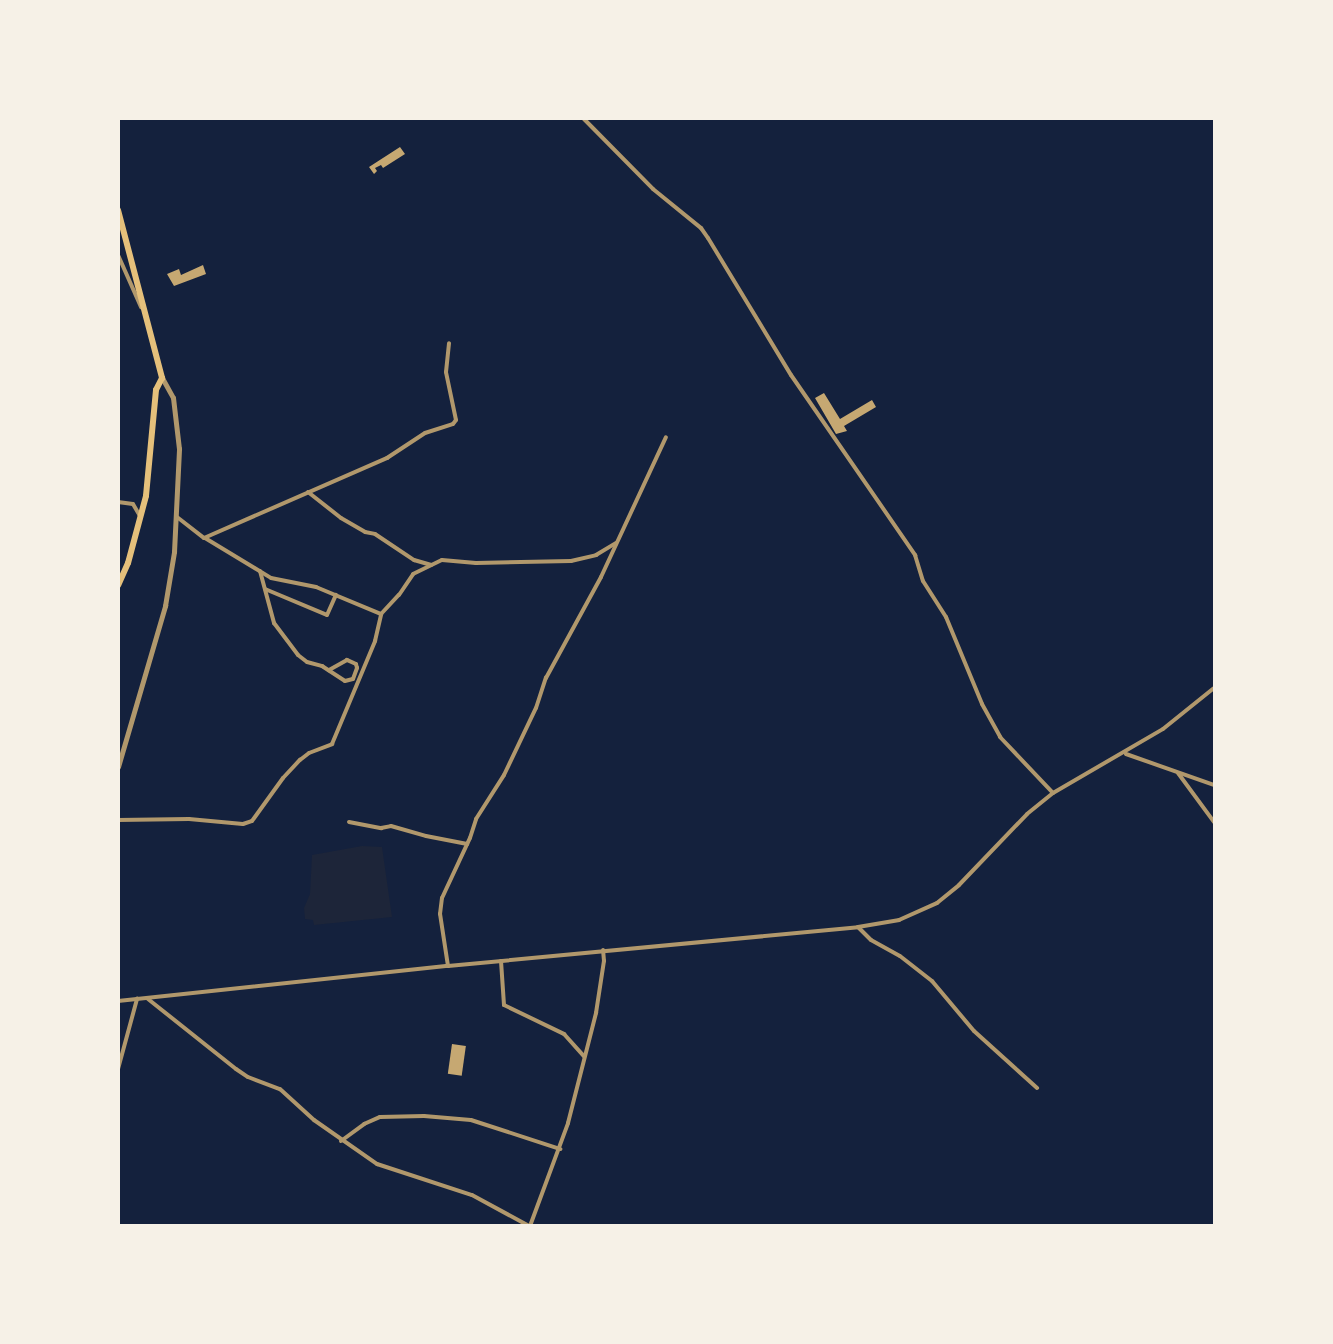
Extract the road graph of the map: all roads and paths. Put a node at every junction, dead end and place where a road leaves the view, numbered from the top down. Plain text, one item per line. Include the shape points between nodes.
1 (583, 118) edge
2 (118, 210) edge
3 (118, 255) edge
4 (147, 321) junction
5 (449, 343) dead end
6 (162, 378) junction
7 (666, 437) dead end
8 (308, 492) junction
9 (118, 502) edge
10 (177, 517) junction
11 (141, 518) junction
12 (204, 538) junction
13 (616, 543) junction
14 (432, 565) junction
15 (260, 572) junction
16 (118, 585) edge
17 (265, 589) junction
18 (336, 595) junction
19 (381, 614) junction
20 (328, 670) junction
21 (1215, 688) edge
22 (1125, 753) junction
23 (118, 767) edge
24 (1177, 773) junction
25 (1215, 785) edge
26 (1053, 793) junction
27 (118, 820) edge
28 (349, 822) dead end
29 (1215, 822) edge
30 (467, 844) junction
31 (858, 927) junction
32 (603, 950) junction
33 (501, 961) junction
34 (448, 966) junction
35 (137, 999) junction
36 (147, 999) junction
37 (118, 1001) edge
38 (585, 1056) junction
39 (118, 1069) edge
40 (1037, 1088) dead end
41 (341, 1141) junction
42 (560, 1149) junction
43 (530, 1226) edge

1 - 26 street via 652,189 701,228 716,249 791,375 915,555 923,581 946,617 982,704 1000,736
2 - 4 highway
3 - 4 street
4 - 6 highway
5 - 8 street via 447,379 455,422 425,434 387,458
6 - 10 street via 173,398 177,430
6 - 11 highway via 156,390
7 - 13 street
8 - 12 street
8 - 14 street via 341,518 375,534 414,561
9 - 11 street via 133,504
10 - 12 street
10 - 23 street via 165,606
11 - 16 highway
12 - 15 street
13 - 14 street via 596,555 571,561 442,560
13 - 30 street via 546,678 504,775 476,819
14 - 19 street via 413,574
15 - 17 street
15 - 18 street
17 - 18 street via 327,615
17 - 20 street via 274,622 298,655
18 - 19 street
19 - 27 street via 375,641 332,744 300,760 252,821 243,824 189,819
20 - 20 street via 350,681 357,668 347,660
21 - 22 street
22 - 24 street
22 - 26 street
24 - 25 street
24 - 29 street
26 - 31 street via 937,903 899,920
28 - 30 street via 391,826
30 - 34 street via 440,906
31 - 32 street
31 - 40 street via 932,981 974,1031
32 - 33 street
32 - 38 street via 596,1013
33 - 34 street
33 - 38 street via 504,1005 564,1034
34 - 36 street
35 - 36 street
35 - 37 street
35 - 39 street
36 - 41 street via 236,1069 290,1096
38 - 42 street
41 - 42 street via 380,1117 424,1116 471,1120
41 - 43 street via 387,1169 472,1195
42 - 43 street

